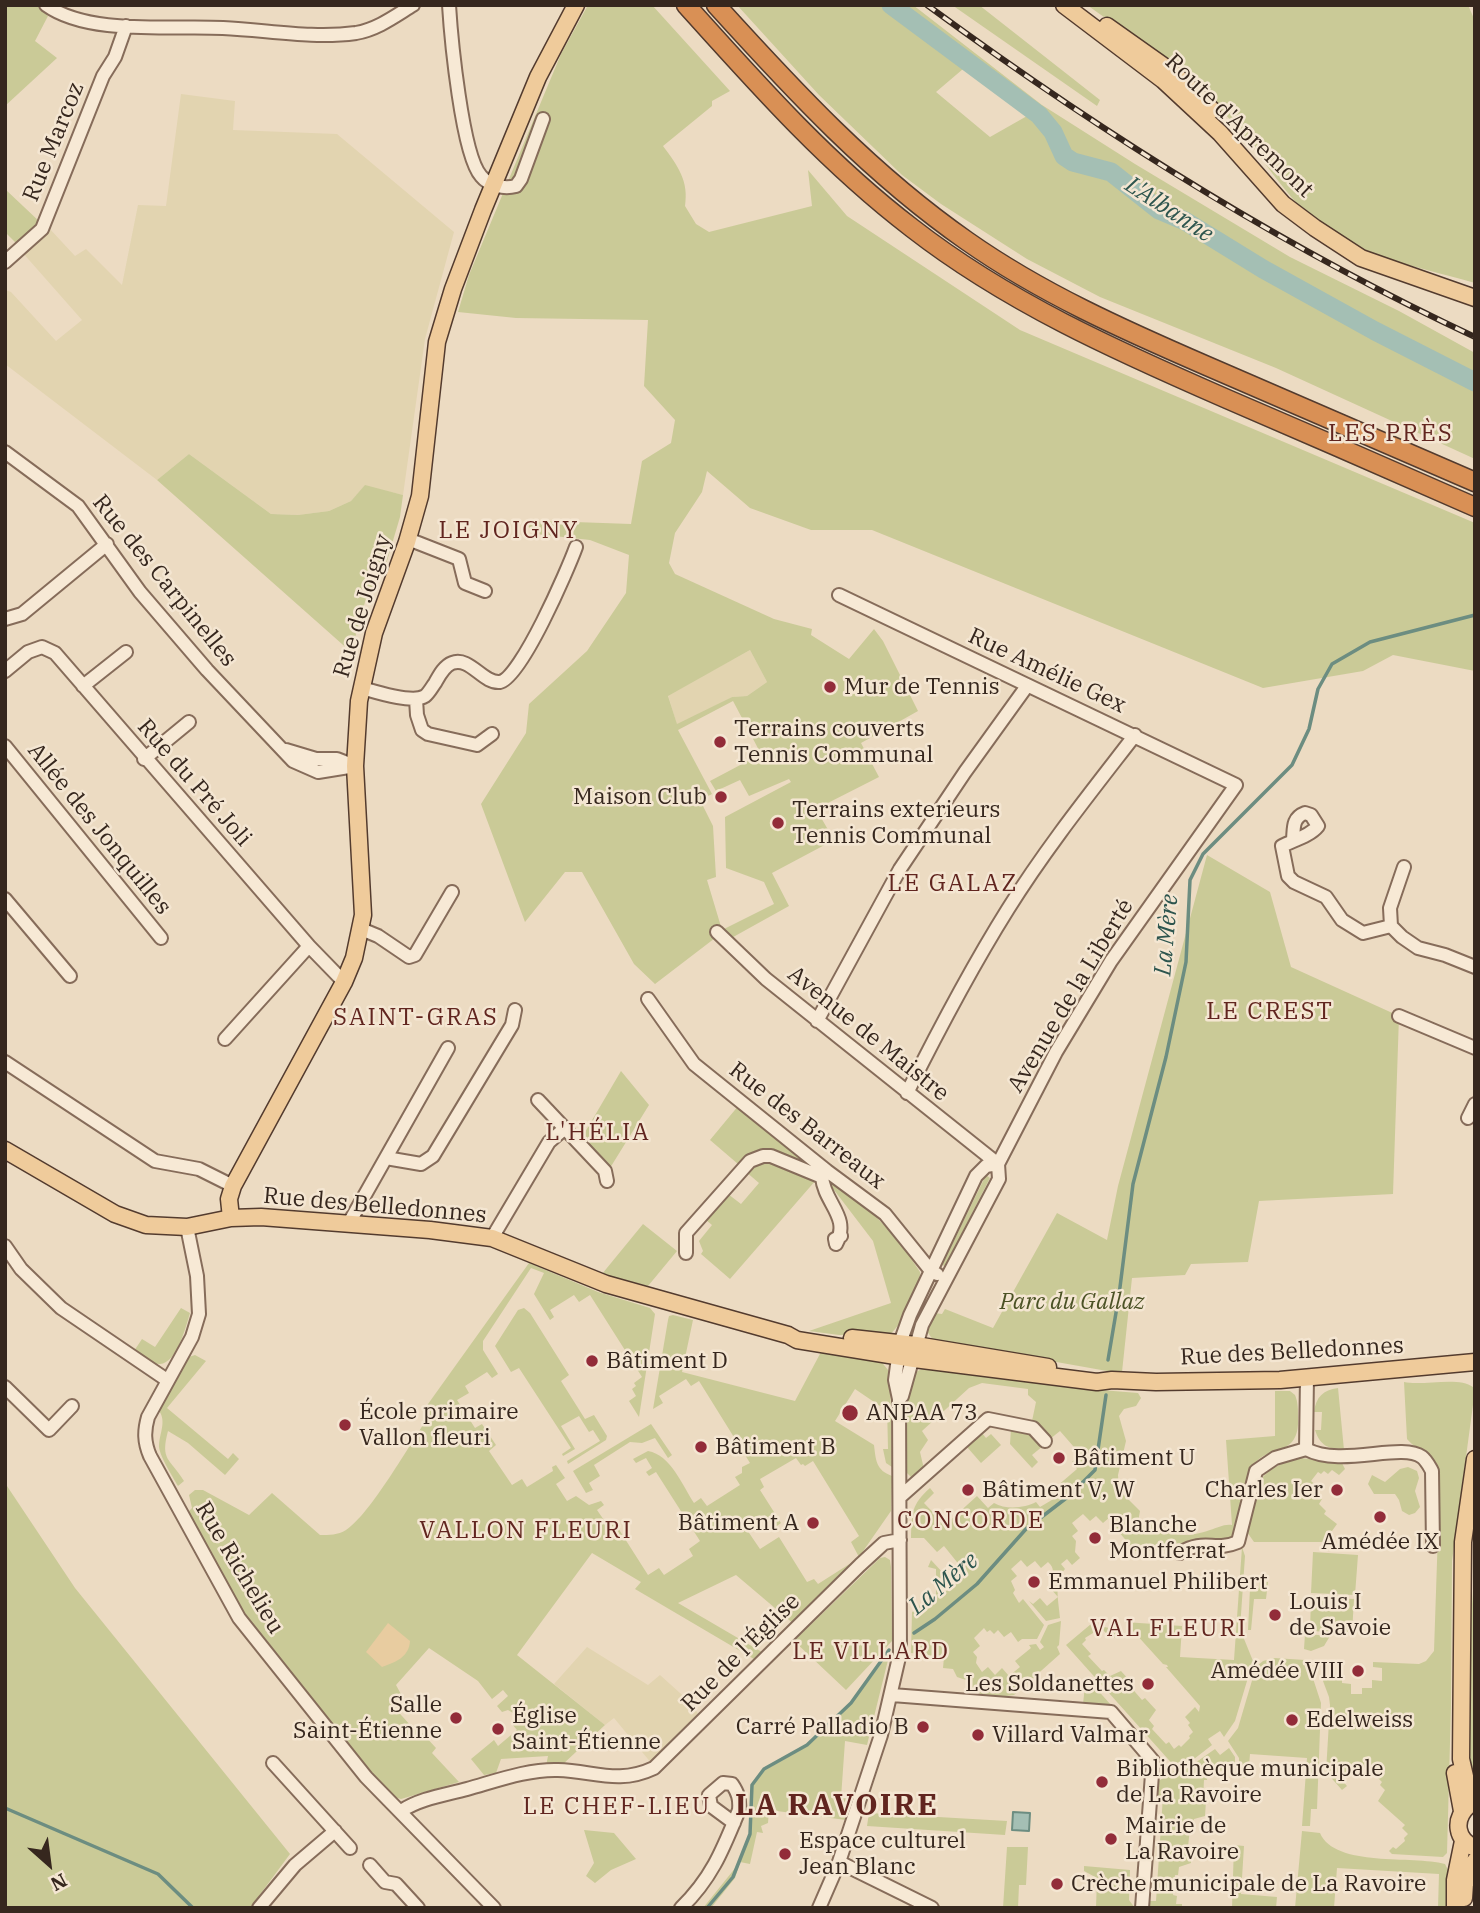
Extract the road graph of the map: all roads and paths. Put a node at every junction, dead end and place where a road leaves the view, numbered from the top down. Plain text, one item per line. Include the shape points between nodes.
1 (46, 5) edge
2 (413, 5) edge
3 (449, 5) edge
4 (576, 5) edge
5 (686, 5) edge
6 (716, 5) edge
7 (1064, 5) edge
8 (1078, 5) edge
9 (126, 26) junction
10 (543, 119) dead end
11 (494, 186) junction
12 (1315, 228) junction
13 (5, 262) edge
14 (1475, 298) edge
15 (5, 452) edge
16 (1475, 482) edge
17 (1475, 506) edge
18 (408, 539) junction
19 (107, 544) junction
20 (576, 547) dead end
21 (485, 591) dead end
22 (839, 595) dead end
23 (5, 619) edge
24 (126, 652) dead end
25 (5, 671) edge
26 (83, 686) junction
27 (1027, 686) junction
28 (362, 688) junction
29 (416, 699) junction
30 (190, 722) dead end
31 (492, 734) dead end
32 (1135, 735) junction
33 (5, 746) edge
34 (144, 759) junction
35 (355, 766) junction
36 (1236, 785) joint
37 (1293, 840) dead end
38 (1404, 867) dead end
39 (452, 892) dead end
40 (5, 899) edge
41 (1391, 926) junction
42 (361, 929) junction
43 (717, 932) dead end
44 (161, 938) dead end
45 (309, 947) junction
46 (1473, 966) edge
47 (70, 976) dead end
48 (1475, 979) edge
49 (344, 982) junction
50 (648, 999) dead end
51 (515, 1010) dead end
52 (1399, 1016) dead end
53 (817, 1021) junction
54 (225, 1040) dead end
55 (449, 1048) dead end
56 (1475, 1048) edge
57 (5, 1062) edge
58 (906, 1093) junction
59 (538, 1100) dead end
60 (1475, 1104) edge
61 (1468, 1118) dead end
62 (564, 1129) junction
63 (5, 1150) edge
64 (386, 1158) junction
65 (998, 1164) junction
66 (825, 1174) junction
67 (607, 1181) dead end
68 (233, 1186) junction
69 (231, 1218) junction
70 (349, 1223) junction
71 (187, 1227) junction
72 (841, 1236) dead end
73 (492, 1238) junction
74 (7, 1253) edge
75 (686, 1253) dead end
76 (931, 1271) junction
77 (948, 1278) junction
78 (898, 1350) junction
79 (915, 1352) junction
80 (1475, 1362) edge
81 (1307, 1377) junction
82 (167, 1380) junction
83 (5, 1387) edge
84 (899, 1399) junction
85 (72, 1406) dead end
86 (1045, 1441) dead end
87 (1307, 1449) junction
88 (1475, 1459) edge
89 (900, 1497) junction
90 (900, 1540) junction
91 (1433, 1546) dead end
92 (1180, 1553) dead end
93 (892, 1695) junction
94 (273, 1763) dead end
95 (1471, 1804) edge
96 (401, 1811) junction
97 (734, 1823) dead end
98 (335, 1831) junction
99 (1469, 1845) edge
100 (350, 1847) dead end
101 (839, 1861) junction
102 (1475, 1861) edge
103 (370, 1865) dead end
104 (259, 1908) edge
105 (418, 1908) edge
106 (494, 1908) edge
107 (681, 1908) edge
108 (819, 1908) edge
109 (932, 1908) edge
110 (1142, 1908) edge
111 (1455, 1908) edge
112 (1464, 1908) edge

1 - 9 street via 77,18
2 - 9 street via 378,27 350,33
3 - 11 street via 467,141 480,175
4 - 11 main road, Rue de Joigny via 538,77
5 - 17 highway via 764,92 848,175 913,229 989,281 1122,353
6 - 16 highway via 868,164 1005,266 1127,331
7 - 12 main road, Route d'Apremont via 1171,88 1220,133 1283,204
8 - 12 main road, Route d'Apremont via 1172,72 1229,127
9 - 13 street, Rue Marcoz via 42,229
10 - 11 street via 516,186
11 - 18 main road, Rue de Joigny via 437,342 419,496
12 - 14 main road, Route d'Apremont via 1368,261
15 - 19 street, Rue des Carpinelles via 78,506
18 - 21 street via 459,559 465,583
18 - 28 main road, Rue de Joigny via 374,634
19 - 23 street via 22,614
19 - 35 street, Rue des Carpinelles via 140,592 279,747 316,760 337,759
20 - 29 street via 555,598 513,673 505,680 492,681 455,662 424,697
22 - 27 street, Rue Amélie Gex
24 - 26 street
25 - 26 street, Rue du Pré Joli via 42,647 55,653
26 - 34 street, Rue du Pré Joli
27 - 32 street, Rue Amélie Gex
27 - 53 street via 900,869
28 - 29 street
28 - 35 main road, Rue de Joigny
29 - 31 street via 419,723 428,734 477,745
30 - 34 street
32 - 36 street, Rue Amélie Gex
32 - 58 street via 1070,818 1008,909
33 - 44 street, Allée des Jonquilles
34 - 45 street, Rue du Pré Joli
35 - 42 main road, Rue de Joigny
36 - 65 street, Avenue de la Liberté via 1111,961 1056,1052
37 - 41 street via 1282,846 1288,876 1294,882 1326,897 1342,920 1363,933
38 - 41 street via 1390,908
39 - 42 street via 415,955 409,957
40 - 47 street
41 - 46 street via 1418,948
42 - 49 main road, Rue de Joigny
43 - 53 street, Avenue de Maistre
45 - 49 street, Rue du Pré Joli
45 - 54 street
46 - 48 street
49 - 68 main road, Rue de Joigny
50 - 66 street, Rue des Barreaux via 694,1064
51 - 64 street via 512,1025 433,1156 421,1164
52 - 56 street
53 - 58 street, Avenue de Maistre
55 - 64 street
57 - 68 street via 155,1161 200,1169
58 - 65 street, Avenue de Maistre
59 - 62 street
60 - 61 street
62 - 67 street via 605,1171
62 - 73 street via 549,1142
63 - 71 main road, Rue des Belledonnes via 115,1214 146,1225
64 - 70 street
65 - 76 street, Avenue de la Liberté via 986,1166 976,1176
65 - 77 street, Avenue de la Liberté via 999,1179
66 - 72 street via 823,1186 843,1225
66 - 75 street via 779,1157 750,1161 686,1233
66 - 76 street, Rue des Barreaux via 885,1214
68 - 69 main road, Rue de Joigny
69 - 70 main road, Rue des Belledonnes
69 - 71 main road, Rue des Belledonnes
70 - 73 main road, Rue des Belledonnes
71 - 82 street, Rue Richelieu via 199,1314 192,1337
73 - 78 main road, Rue des Belledonnes via 607,1284 788,1335
74 - 82 street via 61,1308
76 - 77 street, Rue des Barreaux
76 - 78 street, Avenue de la Liberté
77 - 79 street, Avenue de la Liberté via 922,1325
78 - 79 main road, Rue des Belledonnes
78 - 84 street via 895,1380
79 - 81 main road, Rue des Belledonnes via 1097,1382
79 - 84 street, Avenue de la Liberté
80 - 81 main road, Rue des Belledonnes
81 - 87 street
82 - 96 street, Rue Richelieu via 148,1417 145,1440 204,1558 239,1618 366,1777
83 - 85 street via 49,1430
84 - 89 street
86 - 89 street via 1033,1428 988,1419
87 - 91 street via 1348,1458 1421,1456 1432,1471
87 - 92 street via 1275,1458 1256,1471 1238,1542 1227,1547 1193,1545
88 - 95 main road via 1463,1542 1461,1712 1454,1756 1455,1771
89 - 90 street
90 - 93 street via 900,1653
90 - 96 street, Rue de l'Église via 884,1543 860,1565 654,1768 638,1776 613,1778 559,1770 525,1774 446,1793
93 - 101 street
93 - 110 street via 1111,1712 1153,1760
94 - 98 street
95 - 99 main road via 1458,1823
96 - 106 street, Rue Richelieu
97 - 107 street via 716,1866
98 - 100 street
98 - 104 street via 295,1865
99 - 111 main road via 1455,1880
101 - 108 street
101 - 109 street
102 - 112 main road via 1465,1884
103 - 105 street

